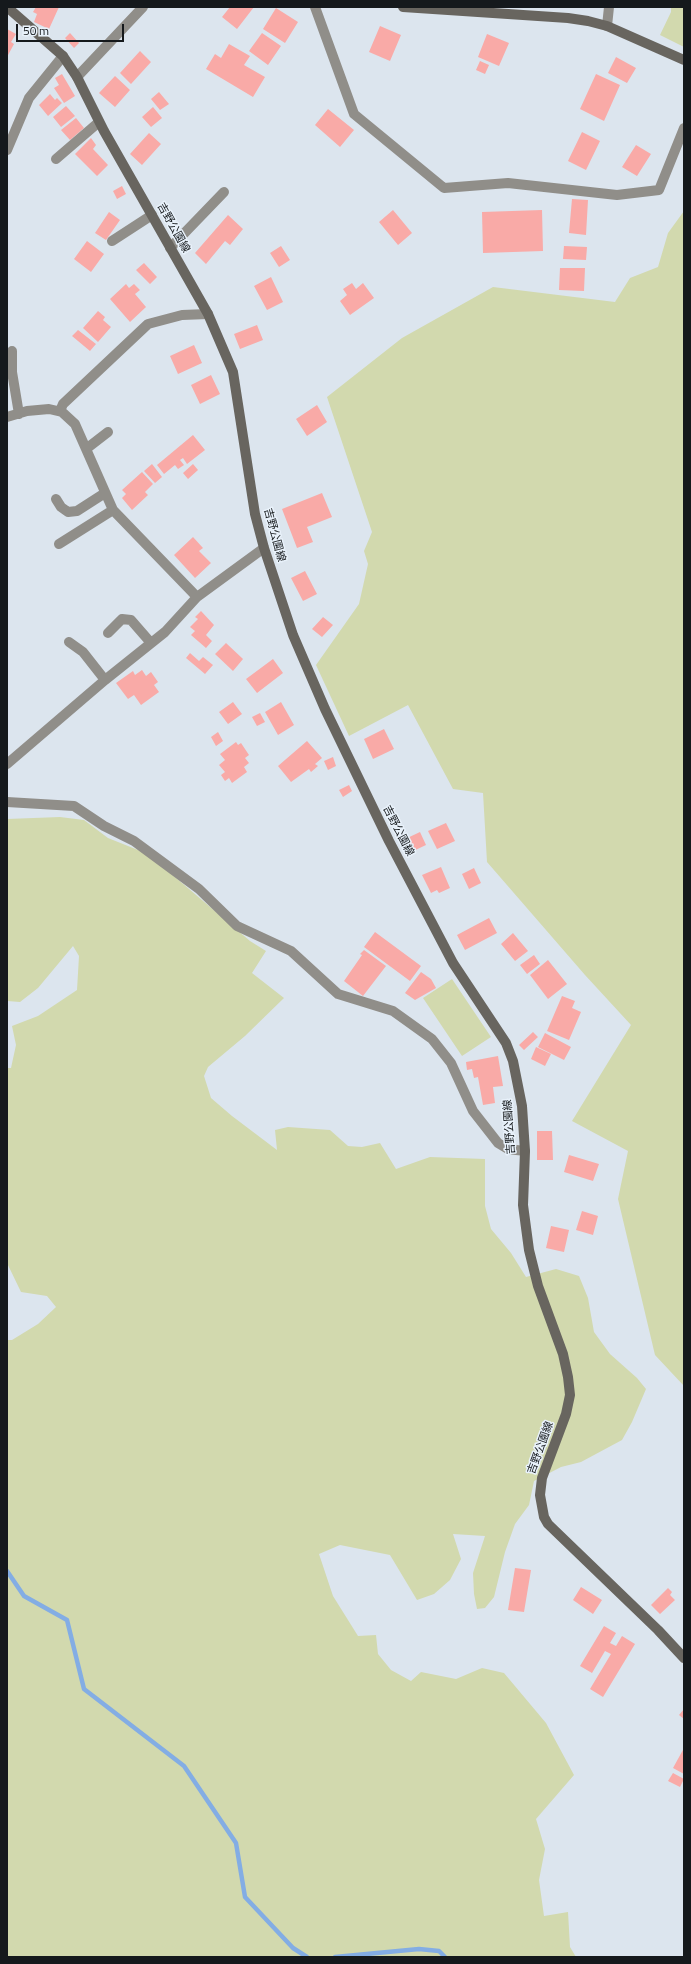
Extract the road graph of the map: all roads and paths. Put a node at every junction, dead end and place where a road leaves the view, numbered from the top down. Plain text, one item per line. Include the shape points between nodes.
1 (7, 7) edge
2 (143, 7) edge
3 (315, 7) edge
4 (403, 7) edge
5 (609, 7) edge
6 (607, 26) junction
7 (63, 56) junction
8 (684, 60) edge
9 (77, 77) junction
10 (99, 122) junction
11 (684, 128) edge
12 (7, 150) edge
13 (56, 159) dead end
14 (224, 192) dead end
15 (152, 214) junction
16 (112, 241) dead end
17 (170, 248) junction
18 (208, 314) junction
19 (12, 351) dead end
20 (60, 411) junction
21 (19, 414) junction
22 (7, 417) edge
23 (108, 432) dead end
24 (86, 449) junction
25 (105, 493) junction
26 (56, 499) dead end
27 (113, 510) junction
28 (59, 544) dead end
29 (264, 548) junction
30 (197, 597) junction
31 (108, 633) dead end
32 (69, 642) dead end
33 (151, 643) junction
34 (105, 680) junction
35 (7, 764) edge
36 (7, 802) edge
37 (525, 1151) junction
38 (684, 1658) edge

1 - 7 main road, 吉野公園線
2 - 9 street
3 - 11 street via 354,114 444,188 508,182 617,195 659,190
4 - 6 main road via 568,18
5 - 6 street
6 - 8 main road
7 - 9 main road, 吉野公園線
7 - 12 street via 29,98
9 - 10 main road, 吉野公園線
10 - 13 street
10 - 15 main road, 吉野公園線
14 - 17 street
15 - 16 street
15 - 17 main road, 吉野公園線
17 - 18 main road, 吉野公園線
18 - 20 street via 182,315 148,324 63,404
18 - 29 main road, 吉野公園線 via 233,372 255,514
19 - 21 street via 12,372
20 - 21 street via 49,409
20 - 24 street via 75,424
21 - 22 street
23 - 24 street
24 - 25 street
25 - 26 street via 77,511 68,512 61,508
25 - 27 street
27 - 28 street
27 - 30 street
29 - 30 street
29 - 37 main road, 吉野公園線 via 293,635 325,709 389,842 453,963 506,1043 518,1080
30 - 33 street via 165,632
31 - 33 street via 122,619 131,620
32 - 34 street via 83,652
33 - 34 street
34 - 35 street
36 - 37 street via 74,806 104,826 134,841 199,889 237,926 291,950 338,994 393,1011 432,1039 451,1063 473,1111 498,1143 508,1149
37 - 38 main road, 吉野公園線 via 523,1205 529,1250 538,1286 563,1354 570,1396 566,1414 542,1478 541,1509 548,1524

